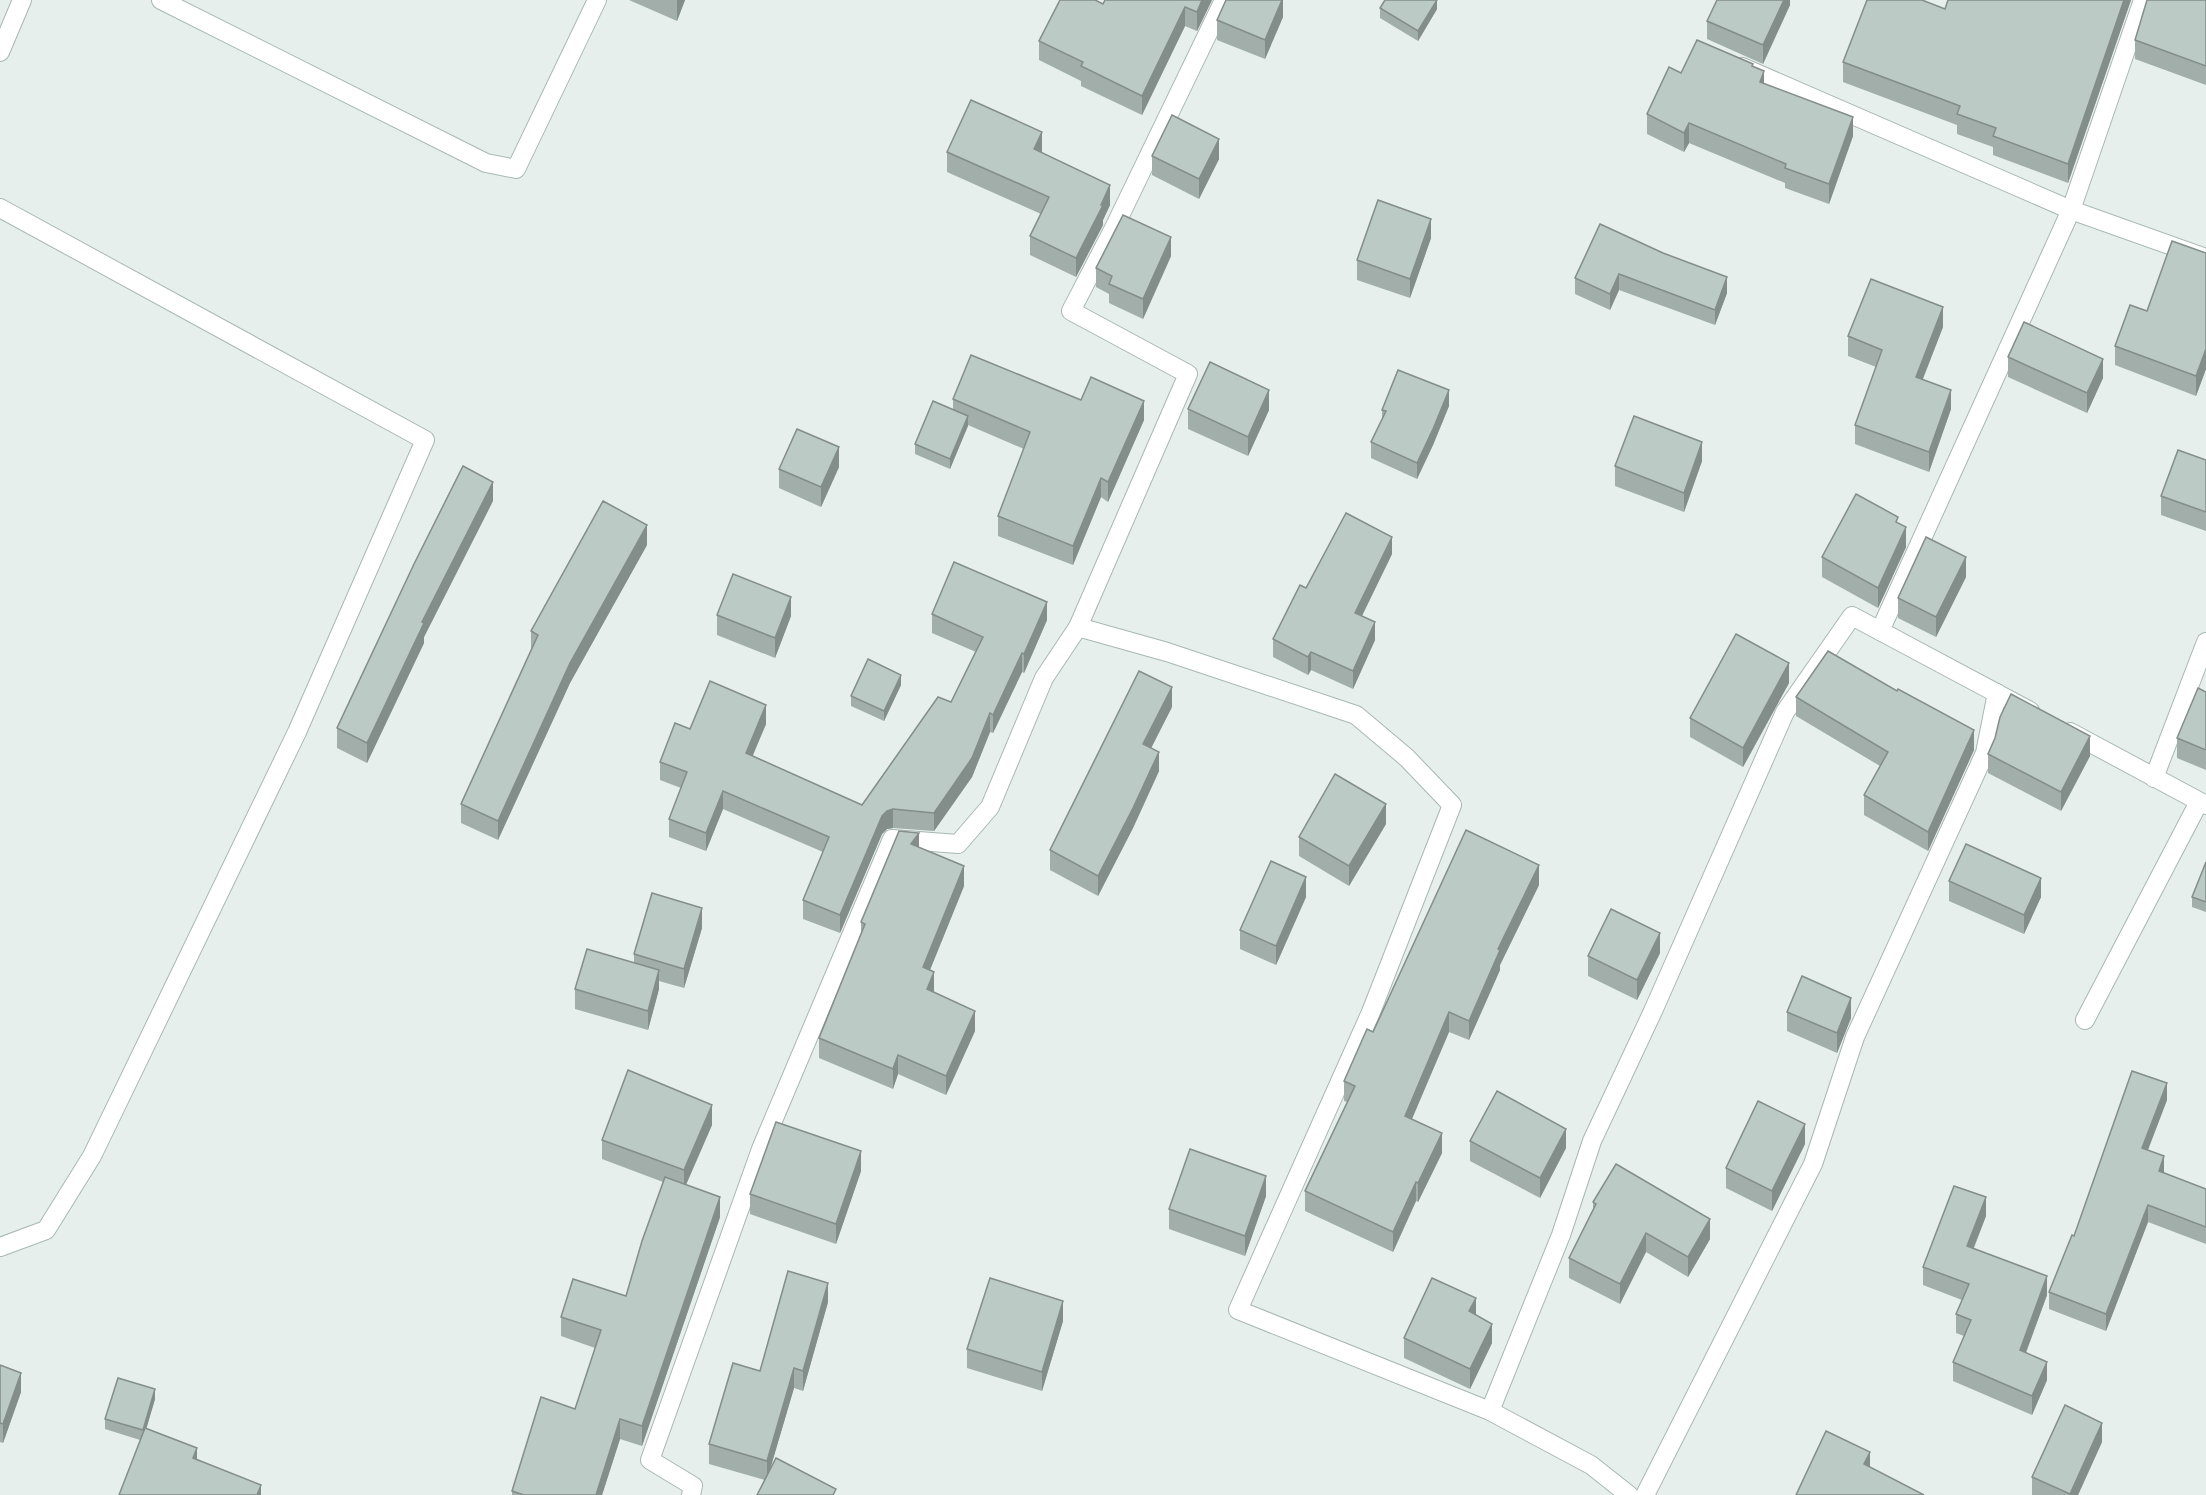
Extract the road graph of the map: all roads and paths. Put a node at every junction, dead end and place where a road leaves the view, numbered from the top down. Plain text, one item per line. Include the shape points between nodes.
1 (22, 0) edge
2 (597, 0) edge
3 (1224, 0) edge
4 (2143, 0) edge
5 (167, 2) edge
6 (0, 52) edge
7 (1726, 60) edge
8 (0, 208) edge
9 (2071, 210) junction
10 (2206, 258) edge
11 (1078, 627) junction
12 (1880, 631) junction
13 (2206, 642) edge
14 (1997, 693) junction
15 (2154, 777) junction
16 (2203, 803) edge
17 (2085, 1020) dead end
18 (0, 1247) edge
19 (1490, 1411) junction
20 (691, 1495) edge
21 (1629, 1495) edge
22 (1645, 1495) edge

1 - 6 street
2 - 5 street via 516,169 486,163
3 - 11 street via 1071,311 1188,374
4 - 9 street
7 - 9 street
8 - 18 street via 425,440 297,732 92,1156 46,1230
9 - 10 street
9 - 12 street
11 - 19 street via 1167,652 1356,715 1407,758 1452,804 1371,1012 1238,1310
11 - 20 street via 1044,678 990,807 958,844 892,838 761,1149 650,1460 693,1486
12 - 14 street
12 - 19 street via 1852,616 1785,712 1592,1141 1561,1235
13 - 15 street
14 - 15 street
14 - 22 street via 1985,753 1855,1037 1813,1164
15 - 16 street
16 - 17 street
19 - 21 street via 1591,1465

